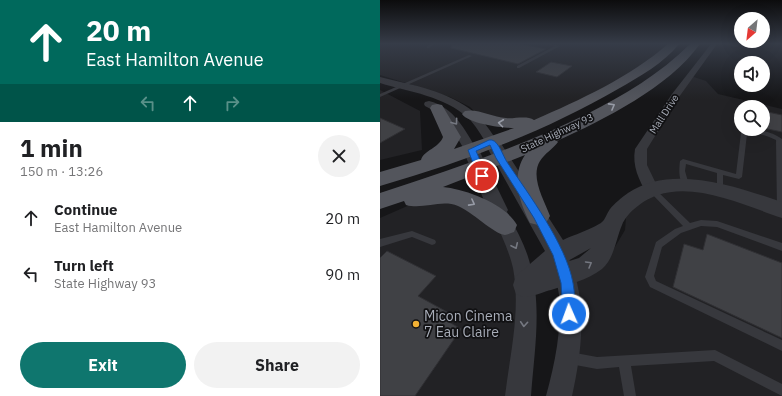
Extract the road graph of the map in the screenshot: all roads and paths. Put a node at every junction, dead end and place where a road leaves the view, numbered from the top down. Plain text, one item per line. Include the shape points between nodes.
1 (455, 62) edge
2 (527, 62) edge
3 (652, 62) edge
4 (678, 62) edge
5 (700, 62) edge
6 (518, 67) dead end
7 (380, 80) edge
8 (400, 86) junction
9 (380, 96) edge
10 (437, 108) junction
11 (567, 111) junction
12 (470, 114) junction
13 (563, 132) junction
14 (496, 150) junction
15 (475, 158) junction
16 (720, 172) junction
17 (381, 179) edge
18 (686, 185) junction
19 (652, 190) junction
20 (720, 190) junction
21 (380, 201) edge
22 (380, 207) edge
23 (781, 210) edge
24 (538, 216) junction
25 (502, 218) junction
26 (688, 226) junction
27 (432, 242) dead end
28 (380, 243) edge
29 (782, 248) edge
30 (562, 264) junction
31 (525, 285) junction
32 (782, 346) edge
33 (567, 357) junction
34 (624, 362) junction
35 (782, 390) edge
36 (518, 396) edge
37 (559, 396) edge
38 (630, 396) edge

1 - 8 lane
2 - 6 lane
3 - 11 main road, State Highway 93 via 594,98
13 -> 4 main road, State Highway 93 via 649,85
5 - 19 street, Mall Drive via 641,149 640,165
7 - 8 street
8 - 9 lane
8 - 10 street via 405,94
8 - 12 street via 456,104
10 -> 15 street via 455,120
10 - 17 main road via 452,137 451,142 433,158
11 -> 12 main road via 513,124 498,123
11 - 14 main road, State Highway 93
12 - 14 street
13 - 14 main road, State Highway 93
13 - 24 main road via 537,151 527,168 527,180
14 - 15 main road, State Highway 93
14 - 24 street
15 - 17 main road, State Highway 93
15 - 21 main road, State Highway 93
15 - 25 street
16 - 18 lane via 683,161 682,171
16 - 20 lane
16 - 23 lane via 739,177 744,133 750,131 769,134 779,139
18 - 19 street
18 - 20 street
19 - 26 lane
19 - 30 street via 642,194 616,216 597,258 588,265
20 - 23 street
22 -> 25 main road via 430,196 457,196
24 - 30 street
25 -> 31 street via 518,252
26 - 29 lane via 701,223 717,224
26 - 32 lane via 659,245 649,277 653,284
27 - 28 lane via 412,234
30 - 31 street
30 - 33 street via 567,283 569,318
31 -> 36 street
33 - 34 lane via 597,363
33 - 37 street
34 - 35 lane via 715,355
34 - 38 lane

